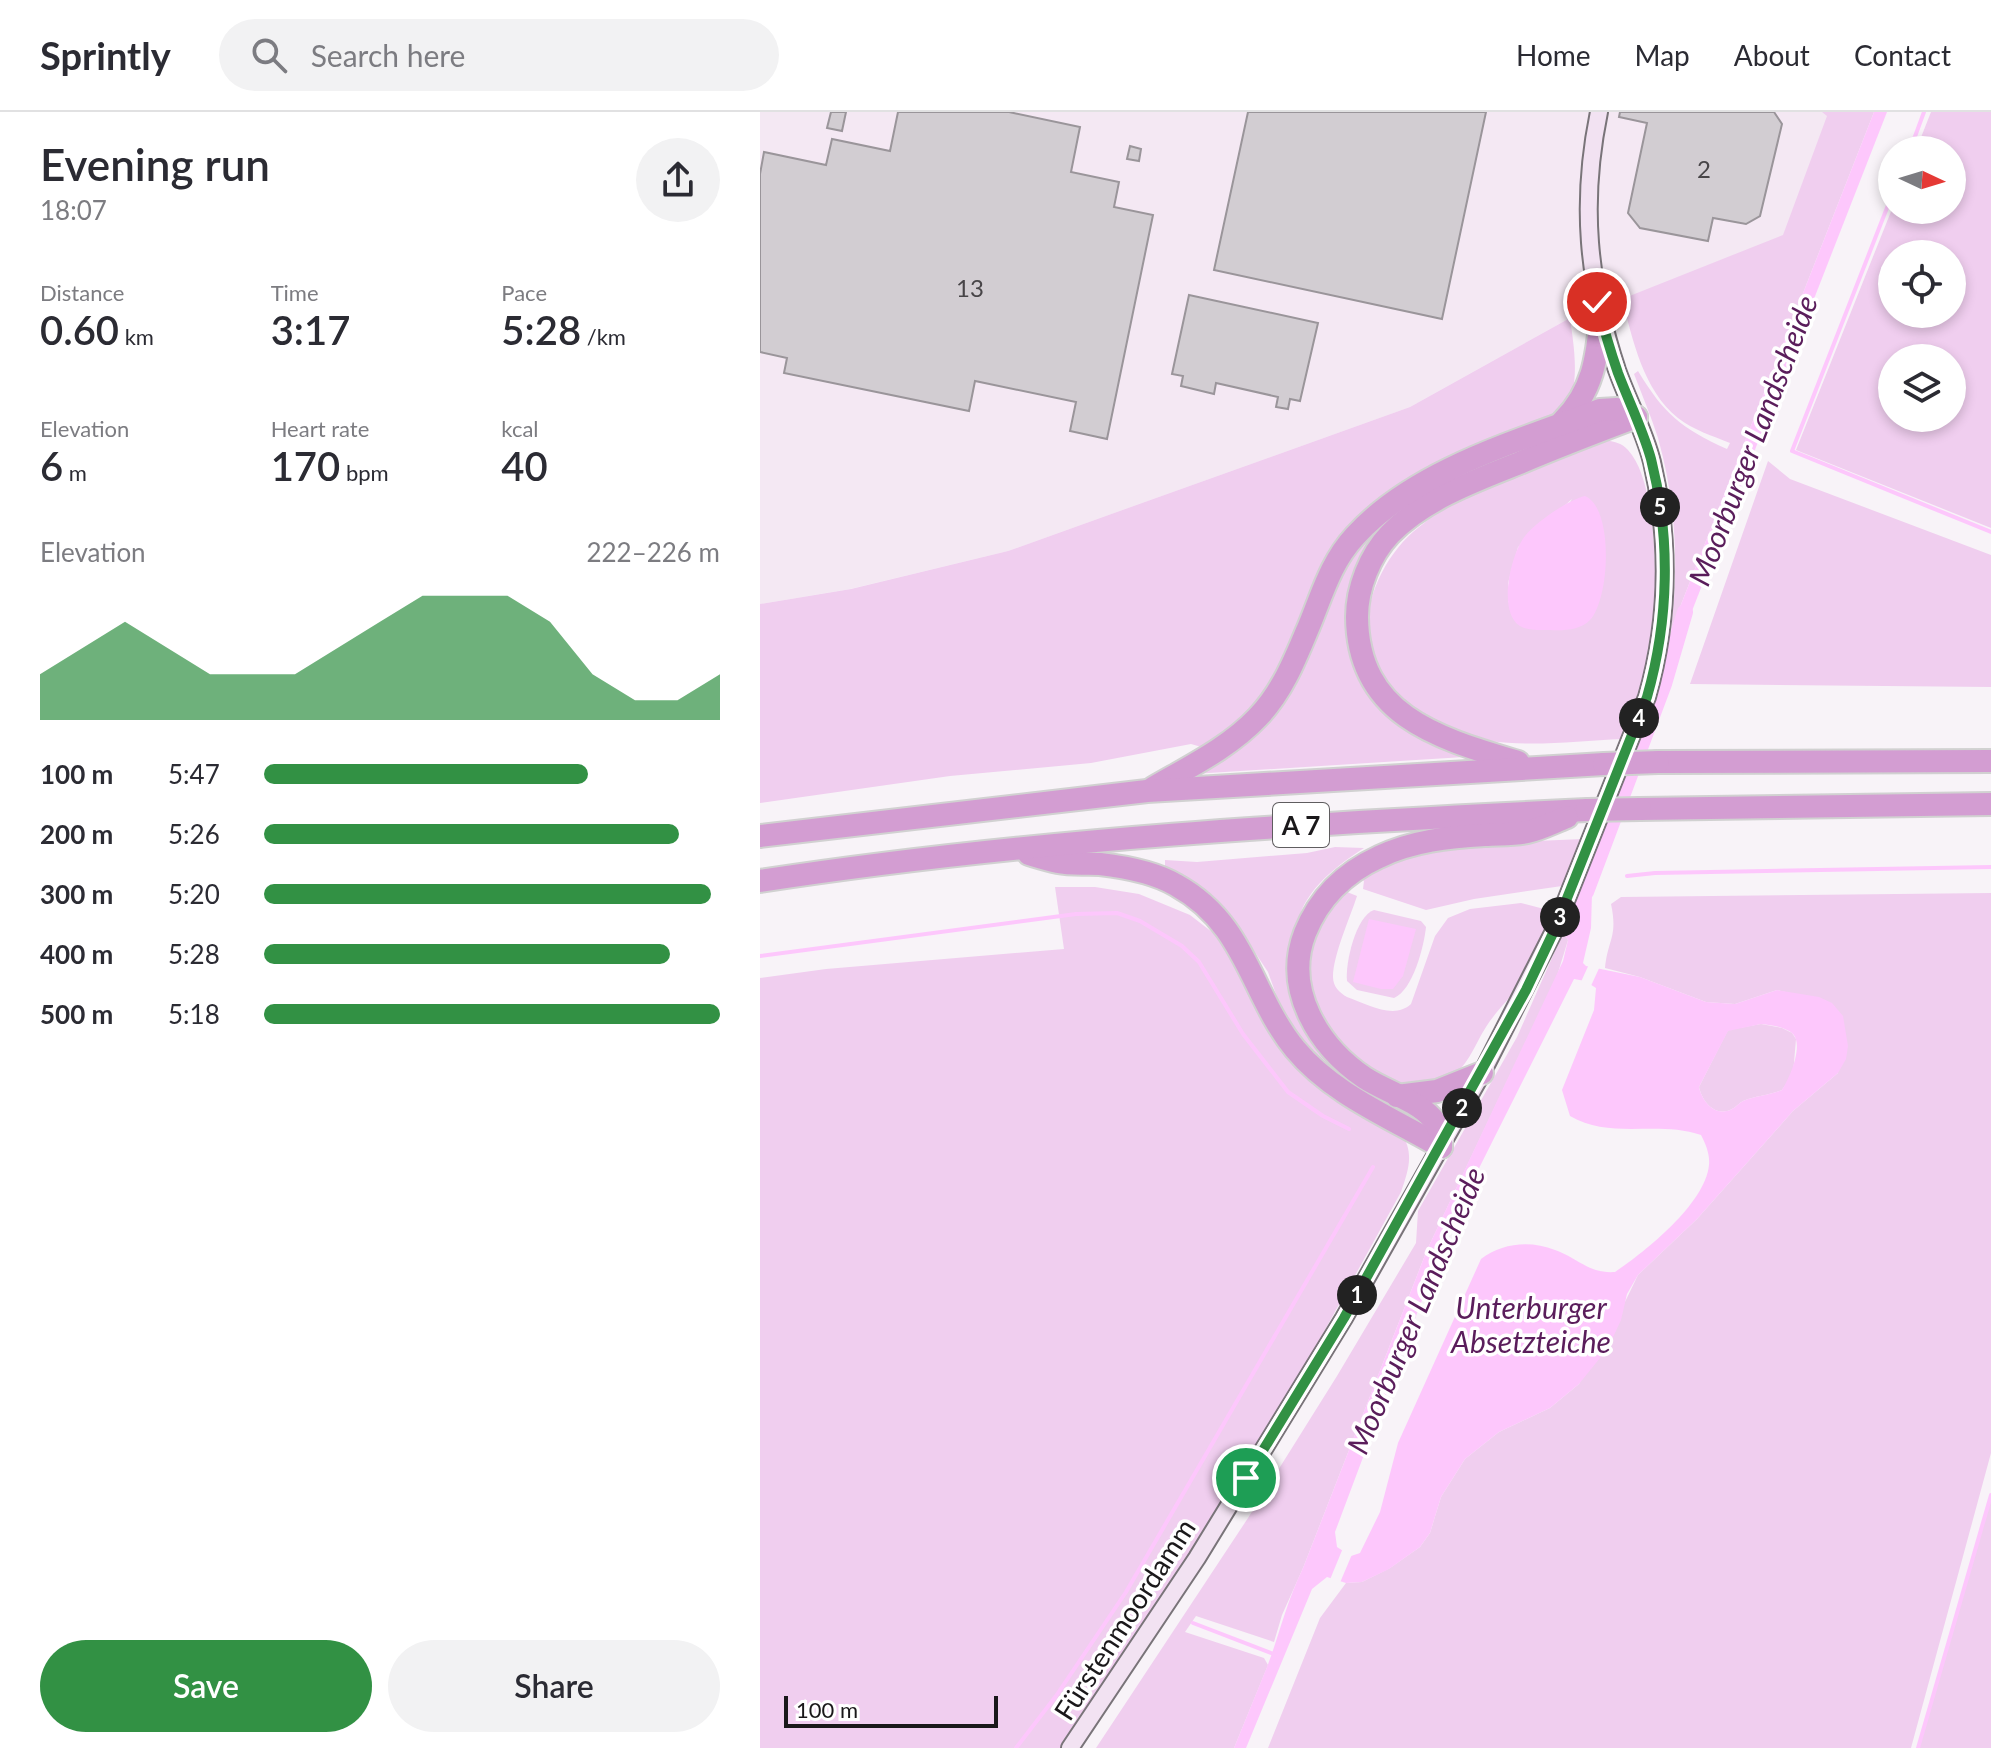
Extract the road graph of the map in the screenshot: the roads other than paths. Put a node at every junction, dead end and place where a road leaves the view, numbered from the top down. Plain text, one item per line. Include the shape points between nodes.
1 (1599, 112) edge
2 (1601, 317) junction
3 (1636, 417) junction
4 (1559, 425) junction
5 (1991, 761) edge
6 (1534, 766) junction
7 (1147, 791) junction
8 (1991, 804) edge
9 (1587, 810) junction
10 (760, 836) edge
11 (1016, 850) junction
12 (760, 881) edge
13 (1482, 1073) junction
14 (1397, 1096) junction
15 (1441, 1147) junction
16 (1070, 1748) edge

1 - 2 main road, Fürstenmoordamm via 1587,213
2 - 3 main road, Fürstenmoordamm
2 - 4 highway via 1592,377 1577,407
3 - 4 highway via 1607,408
3 - 6 highway via 1471,482 1434,502 1390,535 1362,584 1357,610 1361,655 1387,700 1406,717 1461,745
3 - 13 main road, Fürstenmoordamm via 1659,502 1665,599 1658,659 1554,931
4 - 7 highway via 1434,475 1383,508 1340,555 1280,689 1259,717
5 - 6 highway, A 7, bridge
6 - 7 highway, A 7
7 - 10 highway, A 7
8 - 9 highway, A 7, bridge
9 - 11 highway, A 7 via 1348,821
9 - 14 highway via 1526,833 1456,837 1396,849 1340,881 1316,909 1299,955 1306,1008 1338,1057
11 - 12 highway, A 7
11 - 15 highway via 1061,863 1135,870 1185,890 1226,928 1284,1033 1313,1069
13 - 14 highway via 1437,1091
13 - 15 main road, Fürstenmoordamm
14 - 15 highway via 1432,1118 1440,1130
15 - 16 main road, Fürstenmoordamm via 1205,1545

